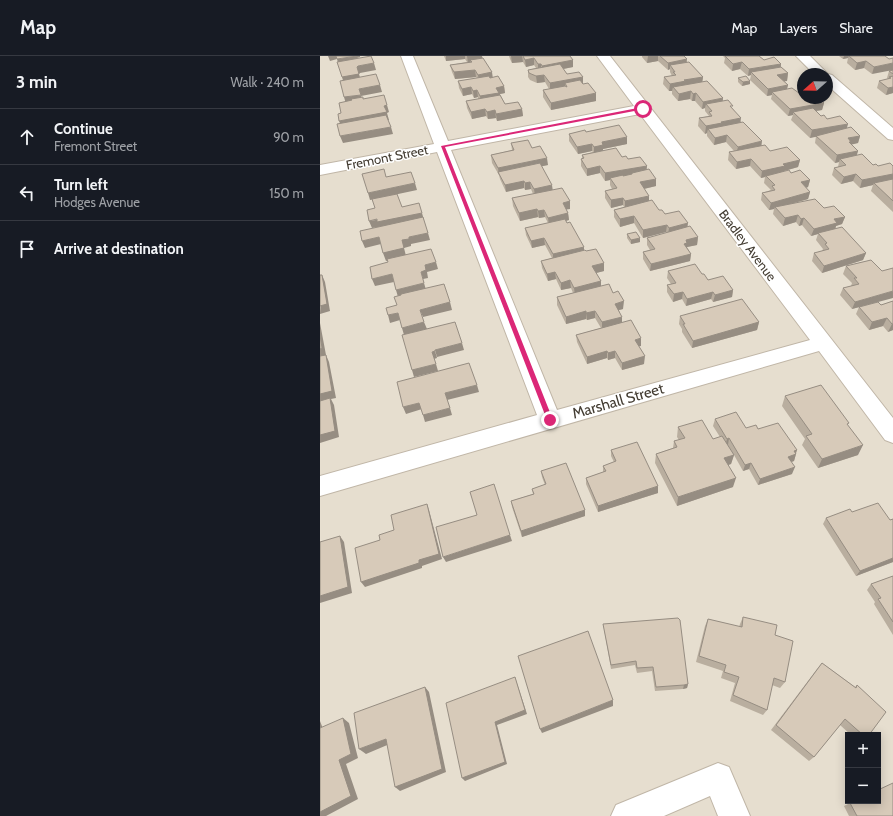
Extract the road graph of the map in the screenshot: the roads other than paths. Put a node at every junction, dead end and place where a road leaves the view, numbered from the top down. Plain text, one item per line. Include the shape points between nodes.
1 (407, 56) edge
2 (603, 56) edge
3 (802, 56) edge
4 (815, 68) edge
5 (833, 83) edge
6 (643, 109) junction
7 (893, 136) edge
8 (443, 146) junction
9 (320, 170) edge
10 (823, 343) junction
11 (550, 420) junction
12 (893, 434) edge
13 (320, 486) edge
14 (627, 816) edge
15 (734, 816) edge

1 - 8 street
2 - 6 street, Bradley Avenue
3 - 4 street
5 - 7 street
6 - 8 street, Fremont Street
6 - 10 street, Bradley Avenue
8 - 9 street, Fremont Street
8 - 11 street
10 - 11 street, Marshall Street
10 - 12 street, Bradley Avenue
11 - 13 street, Marshall Street
14 - 15 street via 718,778

